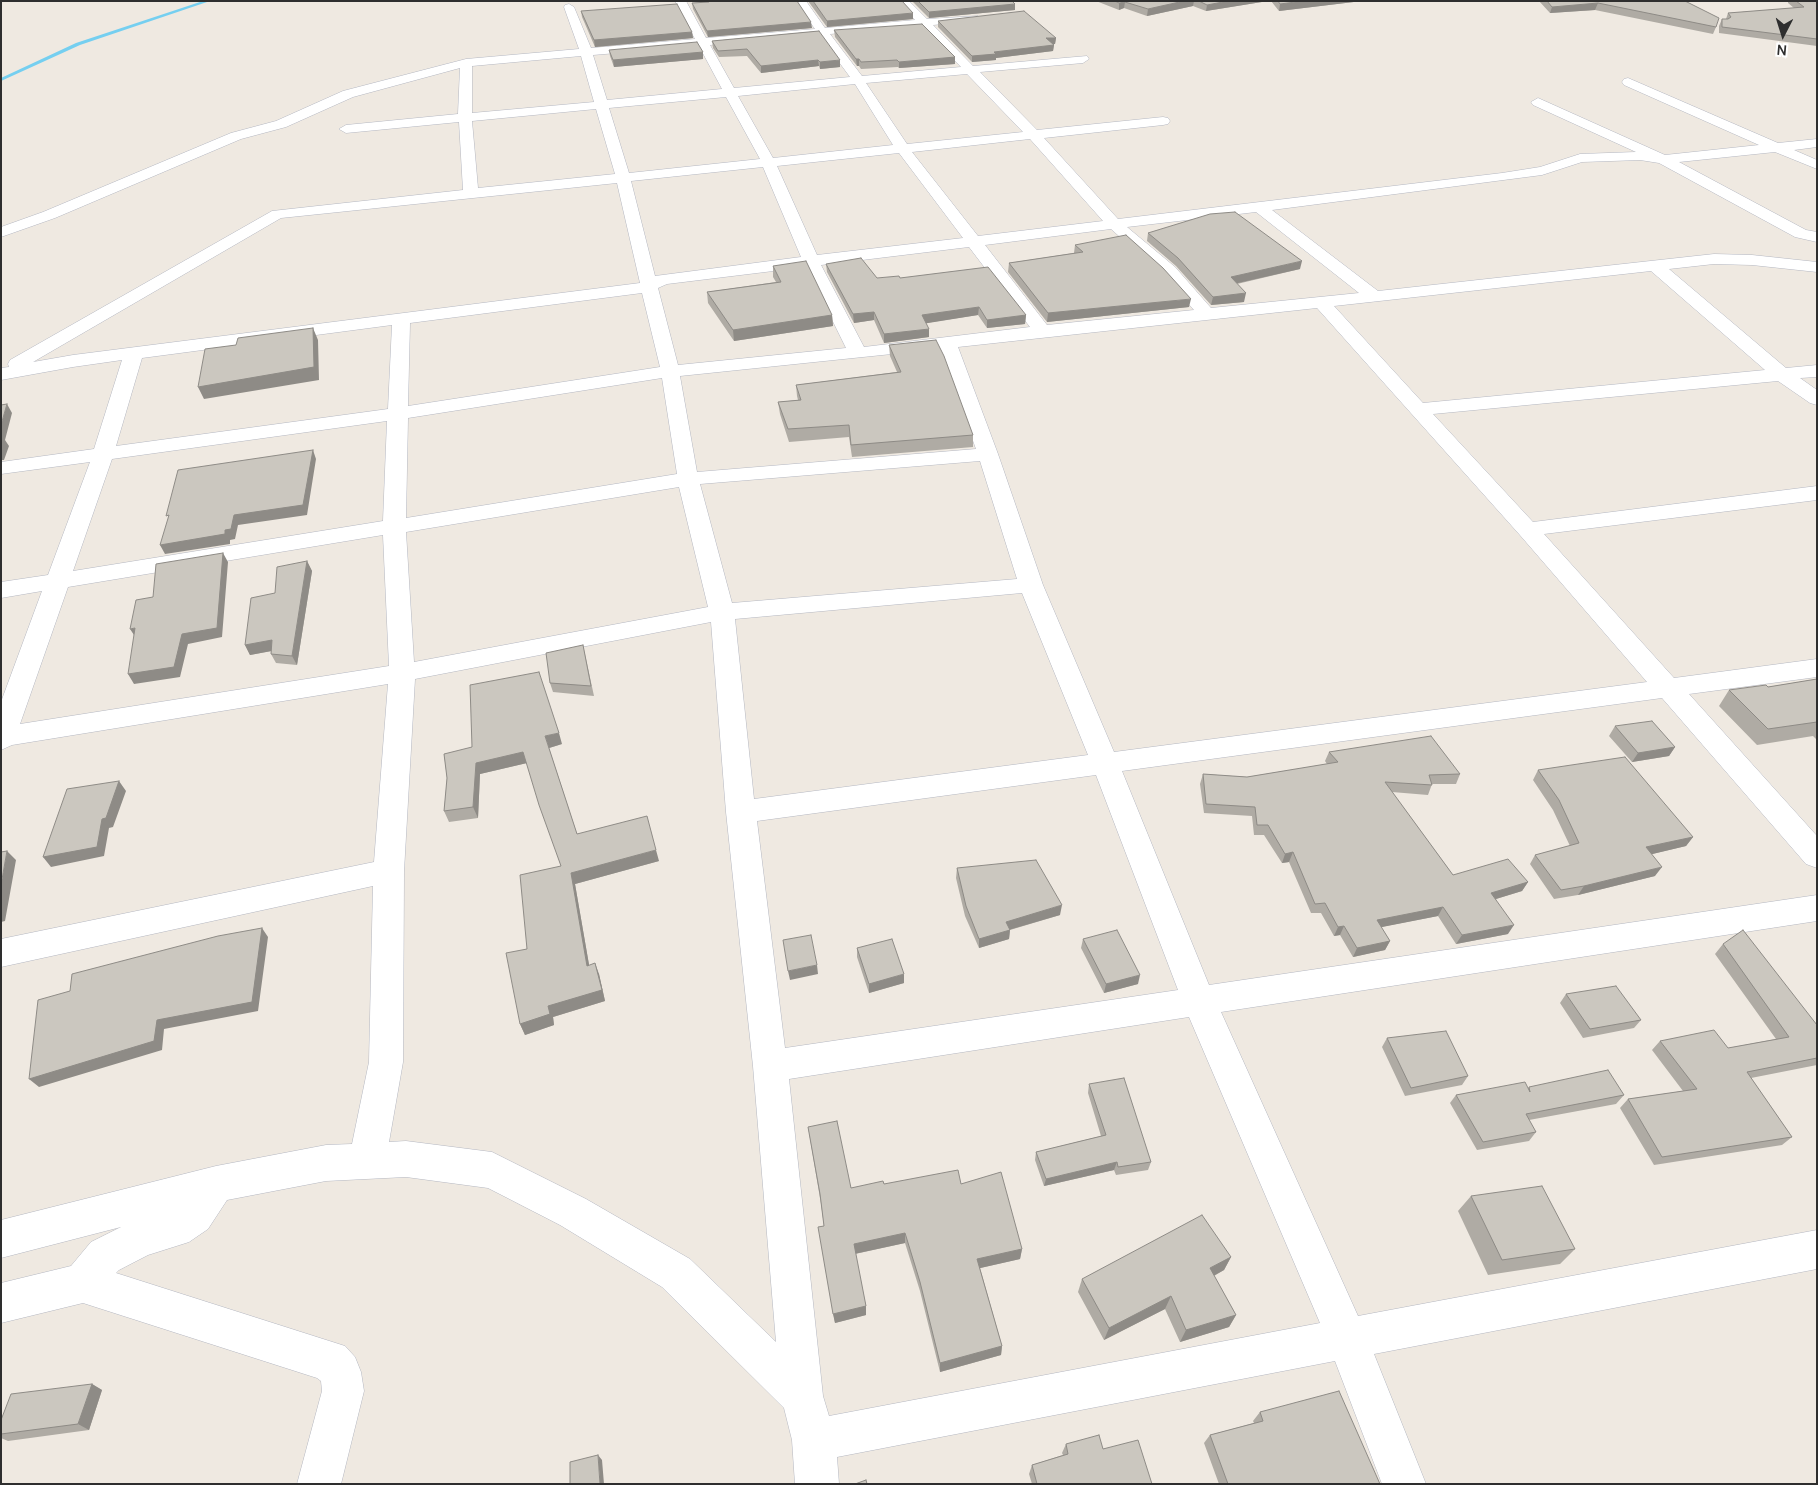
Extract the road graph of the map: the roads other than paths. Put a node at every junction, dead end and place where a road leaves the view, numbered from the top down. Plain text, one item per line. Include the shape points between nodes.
1 (680, 1) edge
2 (800, 1) edge
3 (902, 1) edge
4 (569, 7) dead end
5 (984, 17) edge
6 (926, 24) junction
7 (823, 32) junction
8 (702, 42) junction
9 (586, 52) junction
10 (1083, 59) dead end
11 (466, 63) junction
12 (970, 70) junction
13 (858, 80) junction
14 (1628, 82) dead end
15 (730, 92) junction
16 (1538, 102) dead end
17 (601, 104) junction
18 (465, 117) junction
19 (1163, 121) dead end
20 (346, 128) dead end
21 (1034, 134) junction
22 (1817, 143) edge
23 (1780, 147) junction
24 (903, 149) junction
25 (1663, 160) junction
26 (768, 162) junction
27 (1817, 165) edge
28 (623, 178) junction
29 (471, 194) junction
30 (1258, 206) junction
31 (1115, 225) junction
32 (1, 232) edge
33 (1817, 237) edge
34 (972, 241) junction
35 (811, 261) junction
36 (1655, 266) junction
37 (1817, 267) edge
38 (648, 287) junction
39 (1374, 296) junction
40 (1321, 302) junction
41 (1208, 314) junction
42 (401, 318) junction
43 (1042, 331) junction
44 (947, 342) junction
45 (134, 353) junction
46 (858, 353) junction
47 (670, 371) junction
48 (1817, 371) edge
49 (1, 373) edge
50 (1781, 374) junction
51 (1817, 399) edge
52 (1419, 409) junction
53 (398, 414) junction
54 (988, 454) junction
55 (103, 455) junction
56 (1, 468) edge
57 (688, 479) junction
58 (1817, 493) edge
59 (394, 527) junction
60 (1527, 529) junction
61 (58, 580) junction
62 (1031, 585) junction
63 (1, 590) edge
64 (722, 612) junction
65 (1817, 668) edge
66 (402, 673) junction
67 (1669, 688) junction
68 (2, 738) edge
69 (1105, 763) junction
70 (741, 812) junction
71 (1817, 856) edge
72 (389, 870) junction
73 (1817, 908) edge
74 (1, 953) edge
75 (1199, 1001) junction
76 (770, 1066) junction
77 (367, 1161) junction
78 (216, 1184) junction
79 (1, 1239) edge
80 (1817, 1249) edge
81 (83, 1283) junction
82 (1, 1303) edge
83 (1347, 1338) junction
84 (802, 1396) junction
85 (814, 1440) junction
86 (319, 1484) edge
87 (817, 1484) edge
88 (1404, 1484) edge

1 - 8 street
2 - 7 street
3 - 6 street
4 - 9 street
5 - 6 street
6 - 7 street
6 - 12 street
7 - 8 street
7 - 13 street
8 - 9 street
8 - 15 street
9 - 11 street
9 - 17 street
10 - 12 street
11 - 18 street
11 - 32 street via 348,94 281,124 236,136
12 - 13 street
12 - 21 street
13 - 15 street
13 - 24 street
14 - 23 street
15 - 17 street
15 - 26 street
16 - 25 street
17 - 18 street
17 - 28 street
18 - 20 street
18 - 29 street
19 - 21 street
21 - 24 street
21 - 31 street
22 - 23 street
23 - 25 street
23 - 27 street
24 - 26 street
24 - 34 street
25 - 30 street via 1640,156 1580,158 1542,171 1502,177
25 - 33 street via 1801,234
26 - 28 street
26 - 35 street
28 - 29 street
28 - 38 street
29 - 49 street via 277,214
30 - 31 street
30 - 39 street
31 - 34 street
31 - 41 street via 1168,271
34 - 35 street
34 - 43 street
35 - 38 street via 663,279
35 - 46 street
36 - 37 street via 1714,259
36 - 39 street
36 - 50 street
38 - 42 street
38 - 47 street
39 - 40 street
40 - 41 street
40 - 52 street
41 - 43 street
42 - 45 street
42 - 53 street
43 - 44 street
44 - 46 street
44 - 54 street
45 - 49 street
45 - 55 street
46 - 47 street
47 - 53 street
47 - 57 street
48 - 50 street
50 - 51 street
50 - 52 street
52 - 60 street
53 - 55 street
53 - 59 street
54 - 57 street
54 - 62 street
55 - 56 street
55 - 61 street
57 - 59 street
57 - 64 street
58 - 60 street
59 - 61 street
59 - 66 street
60 - 67 street
61 - 63 street
61 - 68 street
62 - 64 street
62 - 69 street
64 - 66 street
64 - 70 street
65 - 67 street
66 - 68 street
66 - 72 street
67 - 69 street
67 - 71 street
69 - 70 street
69 - 75 street
70 - 76 street
72 - 74 street
72 - 77 street via 386,1062
73 - 75 street
75 - 76 street
75 - 83 street
76 - 84 street
77 - 78 street via 326,1163
77 - 84 street via 406,1159 492,1170 573,1212 676,1273
78 - 79 street
78 - 81 street via 194,1216 175,1228 142,1238 105,1256
80 - 83 street
81 - 82 street
81 - 86 street via 330,1361 340,1372 343,1391
83 - 85 street
83 - 88 street
84 - 85 street
85 - 87 street

